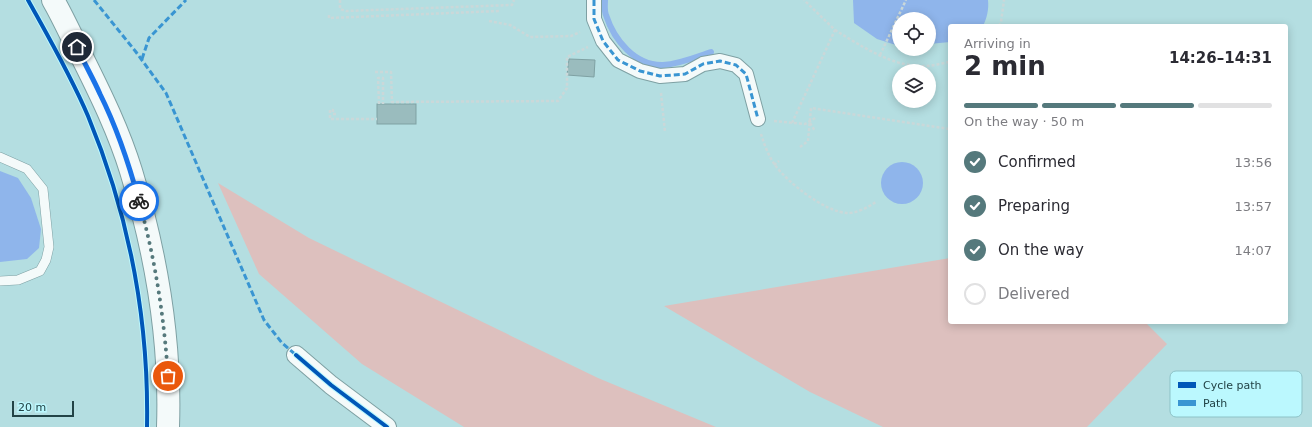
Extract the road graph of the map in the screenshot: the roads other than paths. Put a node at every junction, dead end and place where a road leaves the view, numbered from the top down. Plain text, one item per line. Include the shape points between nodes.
1 (53, 0) edge
2 (594, 0) edge
3 (758, 119) road end
4 (0, 157) edge
5 (0, 281) edge
6 (296, 355) dead end
7 (168, 426) edge
8 (387, 427) edge

1 - 7 main road via 101,95 131,170 148,233 159,290 169,399
2 - 3 street via 594,19 603,41 618,60 640,71 660,76 686,74 703,64 720,61 736,65 746,74
4 - 5 lane via 27,169 43,189 49,247 40,272 18,280
6 - 8 street via 330,385

